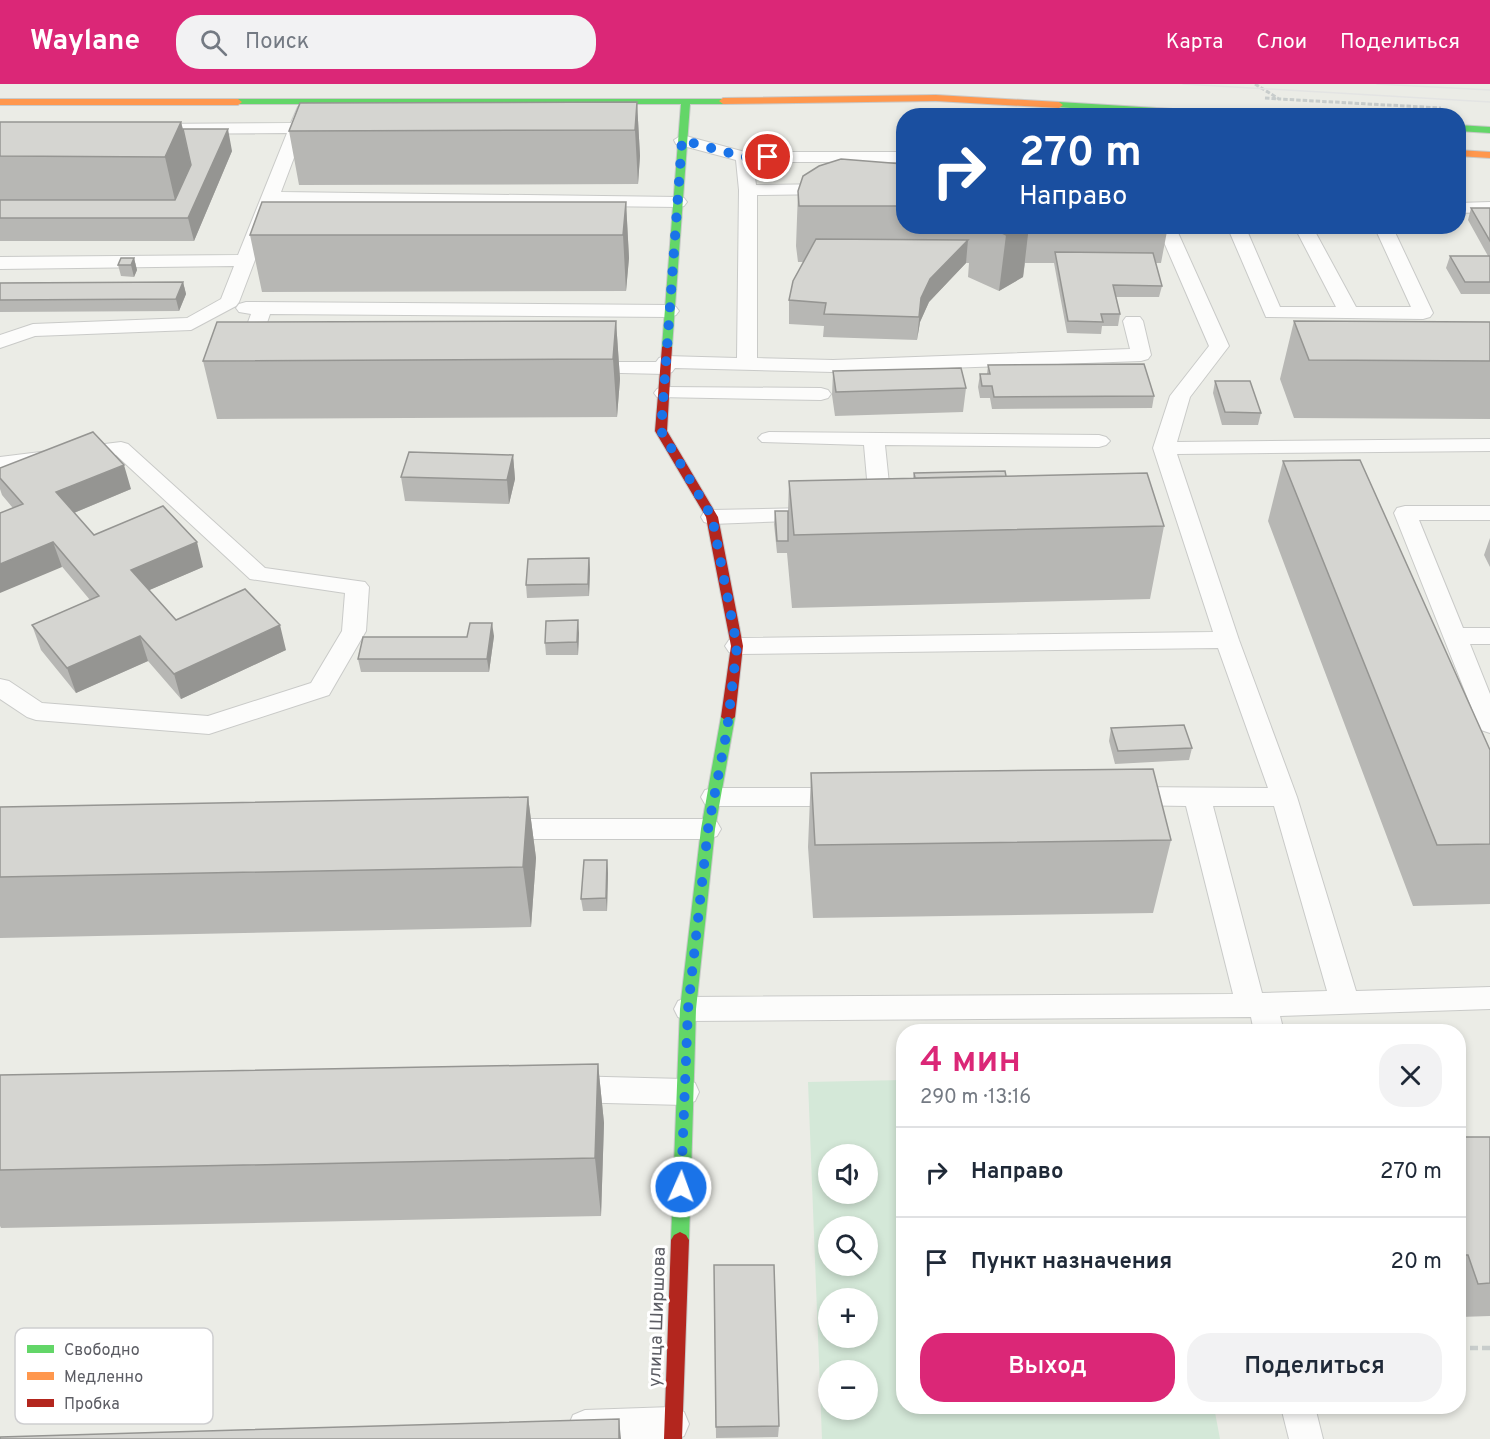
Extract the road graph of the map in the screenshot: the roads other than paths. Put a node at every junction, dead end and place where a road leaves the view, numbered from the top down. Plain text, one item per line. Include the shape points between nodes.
1 (308, 101) junction
2 (686, 101) junction
3 (711, 101) junction
4 (0, 102) edge
5 (1104, 108) edge
6 (876, 113) dead end
7 (297, 128) junction
8 (1466, 128) edge
9 (131, 129) edge
10 (1490, 130) edge
11 (682, 140) junction
12 (1466, 154) edge
13 (1490, 155) edge
14 (744, 157) junction
15 (896, 157) edge
16 (896, 188) edge
17 (748, 190) junction
18 (271, 197) junction
19 (678, 202) junction
20 (1490, 207) edge
21 (1466, 208) edge
22 (1170, 234) edge
23 (1239, 234) edge
24 (1307, 234) edge
25 (1387, 234) edge
26 (246, 260) junction
27 (0, 263) edge
28 (229, 302) junction
29 (262, 309) junction
30 (669, 311) junction
31 (1349, 313) junction
32 (1133, 321) dead end
33 (0, 342) edge
34 (747, 364) junction
35 (666, 365) junction
36 (266, 367) edge
37 (561, 368) edge
38 (664, 393) junction
39 (821, 394) dead end
40 (769, 438) dead end
41 (874, 439) junction
42 (1099, 441) dead end
43 (1490, 445) edge
44 (1164, 448) junction
45 (0, 463) edge
46 (881, 513) junction
47 (904, 513) edge
48 (1490, 513) edge
49 (825, 514) edge
50 (859, 514) edge
51 (712, 517) junction
52 (1454, 636) junction
53 (1490, 636) edge
54 (1227, 640) junction
55 (737, 646) junction
56 (0, 687) edge
57 (1490, 724) edge
58 (1106, 796) edge
59 (1197, 796) junction
60 (714, 797) junction
61 (868, 797) edge
62 (1284, 797) junction
63 (708, 829) junction
64 (472, 830) edge
65 (1490, 998) edge
66 (1345, 1003) junction
67 (688, 1009) junction
68 (1261, 1014) edge
69 (543, 1088) edge
70 (684, 1092) junction
71 (1300, 1414) edge
72 (552, 1429) edge
73 (672, 1432) edge
74 (1306, 1439) edge

1 - 2 main road
1 - 4 main road
1 - 7 lane
2 - 3 main road
2 - 11 main road, улица Ширшова
3 - 5 main road via 936,98
3 - 6 main road
7 - 9 lane
7 - 18 lane
8 - 10 main road
11 - 14 lane
11 - 19 main road, улица Ширшова
12 - 13 main road
14 - 15 lane
14 - 17 lane
16 - 17 lane
17 - 34 lane
18 - 19 lane
18 - 26 lane
19 - 30 main road, улица Ширшова
20 - 21 lane
22 - 44 lane via 1219,346 1180,396
23 - 31 lane via 1274,313
24 - 31 lane
25 - 31 lane via 1423,313
26 - 27 lane
26 - 28 lane
28 - 29 lane
28 - 33 lane via 191,324 33,330
29 - 30 lane
29 - 36 lane via 242,367
30 - 35 main road, улица Ширшова
32 - 34 lane via 1141,355 833,366
34 - 35 lane
35 - 37 lane
35 - 38 main road, улица Ширшова
38 - 39 lane
38 - 51 main road, улица Ширшова via 661,431
40 - 41 lane
41 - 42 lane
41 - 46 lane
43 - 44 lane
44 - 54 lane via 1173,508
45 - 56 lane via 121,448 258,574 357,587 354,631 320,689 209,725 36,711
46 - 47 lane
46 - 50 lane
48 - 52 lane via 1405,513
49 - 51 lane
51 - 55 main road, улица Ширшова
52 - 53 lane
52 - 57 lane
54 - 55 lane
54 - 62 lane
55 - 60 main road, улица Ширшова
58 - 59 lane
59 - 62 lane
59 - 68 lane
60 - 61 lane
60 - 63 main road, улица Ширшова
62 - 66 lane
63 - 64 lane
63 - 67 main road, улица Ширшова
65 - 66 lane
66 - 68 lane
67 - 68 lane
67 - 70 main road, улица Ширшова
69 - 70 lane
70 - 73 main road, улица Ширшова
71 - 74 lane
72 - 73 lane

